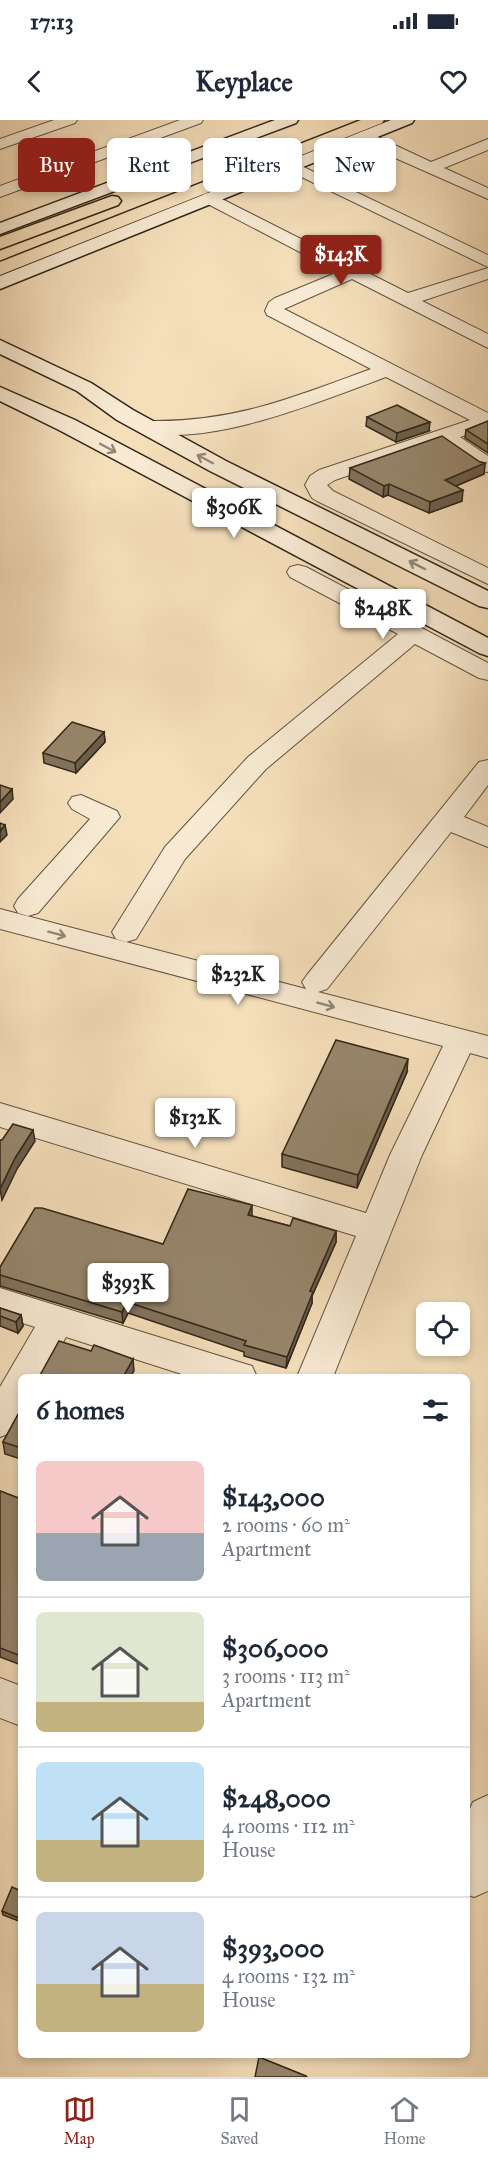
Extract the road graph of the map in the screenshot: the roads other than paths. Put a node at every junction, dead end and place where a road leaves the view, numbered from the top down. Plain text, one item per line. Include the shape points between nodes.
1 (69, 120) edge
2 (195, 120) edge
3 (376, 120) edge
4 (406, 120) edge
5 (297, 124) edge
6 (366, 136) junction
7 (0, 144) edge
8 (488, 144) edge
9 (302, 162) edge
10 (431, 168) junction
11 (302, 171) edge
12 (0, 192) edge
13 (225, 192) edge
14 (488, 194) edge
15 (210, 198) junction
16 (74, 201) junction
17 (91, 209) junction
18 (120, 228) junction
19 (0, 230) edge
20 (0, 243) edge
21 (488, 262) edge
22 (0, 269) edge
23 (353, 272) junction
24 (488, 273) edge
25 (0, 283) edge
26 (406, 300) junction
27 (488, 342) edge
28 (0, 346) edge
29 (385, 370) junction
30 (0, 381) edge
31 (0, 393) edge
32 (488, 421) edge
33 (67, 425) junction
34 (146, 427) junction
35 (444, 436) junction
36 (488, 466) edge
37 (320, 561) junction
38 (298, 572) joint
39 (488, 577) edge
40 (488, 601) edge
41 (488, 609) edge
42 (414, 633) junction
43 (461, 634) junction
44 (488, 648) edge
45 (488, 672) edge
46 (488, 768) edge
47 (81, 803) dead end
48 (446, 819) junction
49 (488, 838) edge
50 (0, 899) edge
51 (28, 906) junction
52 (0, 919) edge
53 (126, 932) junction
54 (317, 982) junction
55 (479, 1038) edge
56 (0, 1115) edge
57 (375, 1229) junction
58 (0, 1302) edge
59 (57, 1320) junction
60 (27, 1374) edge
61 (229, 1374) edge
62 (316, 1374) edge
63 (18, 1389) edge
64 (0, 1421) edge
65 (0, 1698) edge
66 (18, 1705) edge
67 (488, 1817) edge
68 (476, 1876) edge

1 - 7 street
2 - 12 street
3 - 18 highway
4 - 6 main road
5 - 16 main road
5 - 17 highway
6 - 9 main road
6 - 10 street
8 - 10 street
10 - 14 street
11 - 21 street
13 - 15 main road
15 - 18 main road
15 - 23 street
16 - 17 highway
16 - 19 main road
17 - 20 highway
18 - 22 highway
18 - 25 main road
23 - 26 street
23 - 29 street via 282,302 274,311
24 - 26 street
26 - 27 street
28 - 34 main road via 84,387
29 - 32 street
29 - 34 street via 237,422 192,428
30 - 33 main road
31 - 33 main road
32 - 35 street
33 -> 37 main road
40 -> 34 main road
35 - 36 street
35 - 39 street via 327,475 318,481 317,489
37 - 38 main road
37 - 43 main road
38 - 42 street
41 - 43 main road via 462,619
42 - 45 street
42 - 53 street via 257,763 175,853
43 - 44 main road
46 - 48 street
47 - 51 street via 107,817
48 - 49 street
48 - 54 street
50 - 51 street
51 - 53 street
52 -> 55 street
53 - 54 street
54 - 55 street
55 - 57 street via 406,1155
56 - 57 street
57 - 62 street
58 - 59 street
59 - 60 street
59 - 61 street
63 - 64 street
65 - 66 street
67 - 68 street

